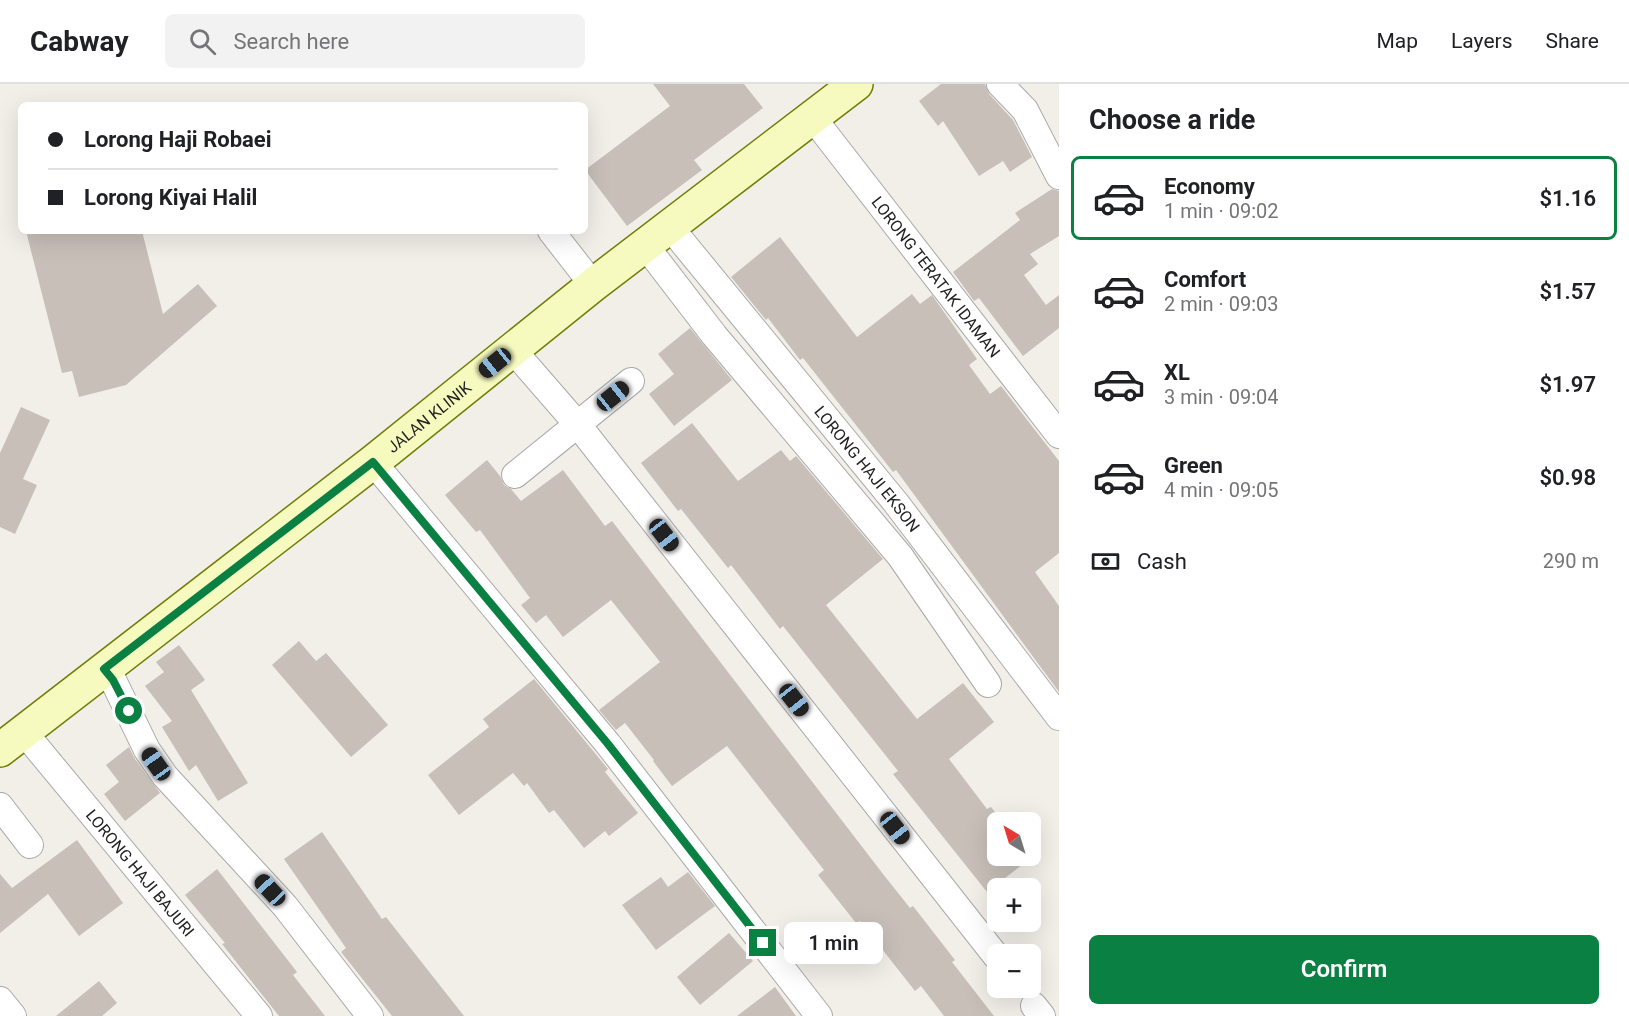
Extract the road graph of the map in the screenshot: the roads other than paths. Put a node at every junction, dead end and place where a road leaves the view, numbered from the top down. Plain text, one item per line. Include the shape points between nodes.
1 (856, 84) edge
2 (1000, 84) edge
3 (813, 118) junction
4 (1059, 176) edge
5 (553, 234) edge
6 (657, 236) junction
7 (593, 285) junction
8 (512, 349) junction
9 (631, 381) dead end
10 (578, 425) junction
11 (1059, 435) edge
12 (373, 462) junction
13 (515, 475) dead end
14 (104, 669) junction
15 (988, 684) dead end
16 (1059, 717) edge
17 (12, 741) edge
18 (0, 806) edge
19 (30, 845) dead end
20 (987, 945) edge
21 (0, 1000) edge
22 (13, 1016) edge
23 (259, 1016) edge
24 (370, 1016) edge
25 (819, 1016) edge

1 - 3 street, JALAN KLINIK
2 - 4 street via 1025,110
3 - 6 street, JALAN KLINIK
3 - 11 street, LORONG TERATAK IDAMAN
5 - 7 street
6 - 7 street, JALAN KLINIK
6 - 15 street via 714,335 900,556
6 - 16 street, LORONG HAJI EKSON via 896,503
7 - 8 street, JALAN KLINIK
8 - 10 street
8 - 12 street, JALAN KLINIK
9 - 10 street
10 - 13 street
10 - 20 street
12 - 14 street, JALAN KLINIK
12 - 25 street via 608,744
14 - 17 street, JALAN KLINIK
14 - 24 street via 165,776 285,906
17 - 23 street, LORONG HAJI BAJURI
18 - 19 street
21 - 22 street

